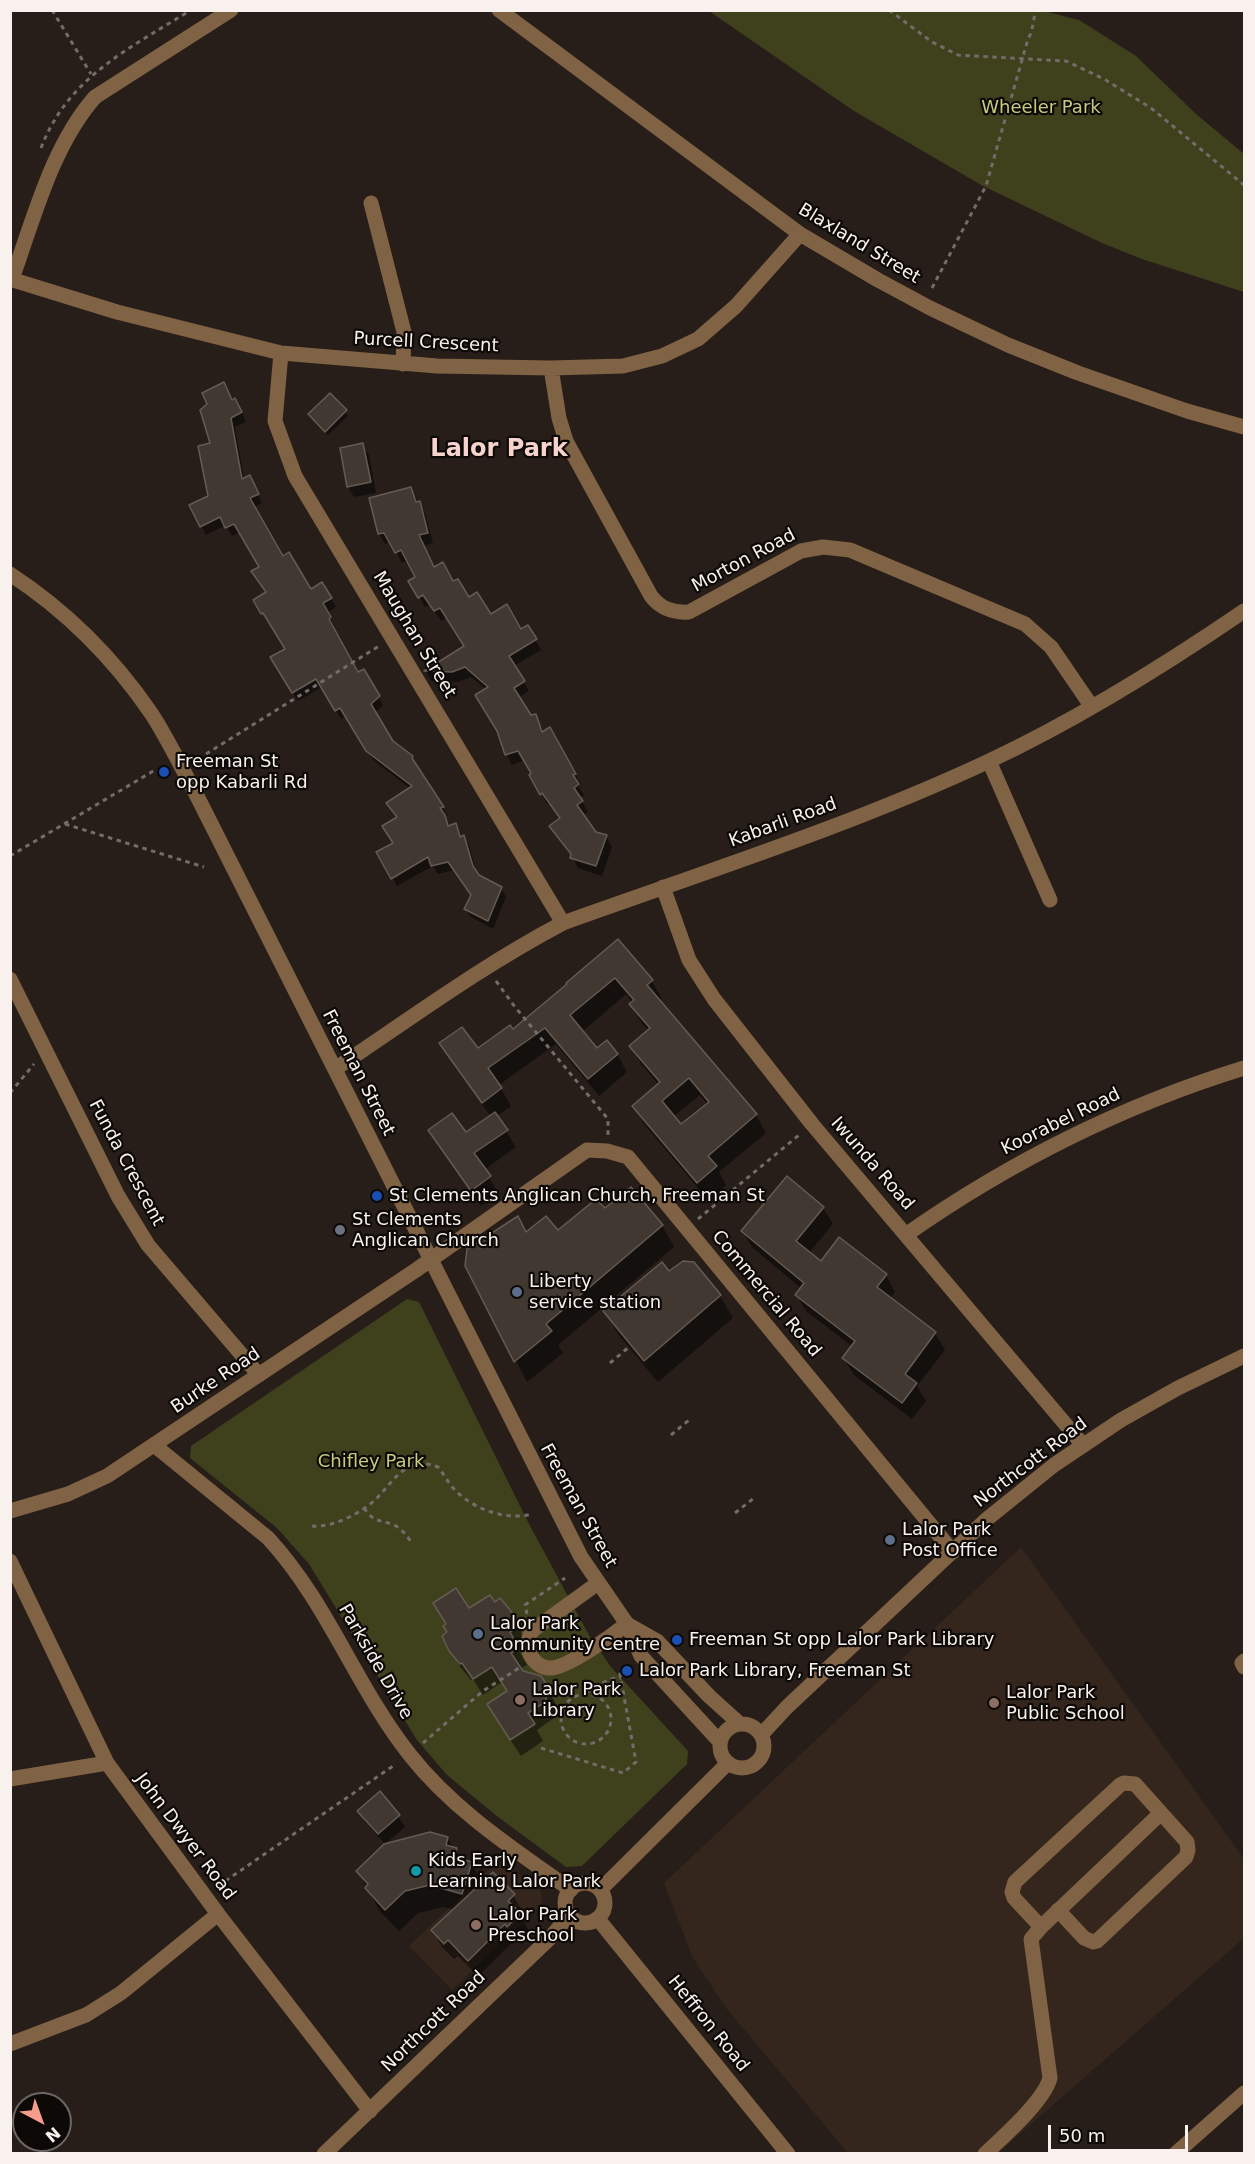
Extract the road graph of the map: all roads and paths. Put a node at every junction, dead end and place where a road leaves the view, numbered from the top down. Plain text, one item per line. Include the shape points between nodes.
1 (52, 10) edge
2 (231, 10) edge
3 (499, 10) edge
4 (889, 10) edge
5 (1036, 10) edge
6 (1022, 57) junction
7 (91, 74) dead end
8 (1245, 185) edge
9 (371, 203) dead end
10 (800, 234) junction
11 (11, 279) edge
12 (932, 288) dead end
13 (281, 352) junction
14 (403, 364) junction
15 (551, 368) junction
16 (1245, 428) edge
17 (10, 574) edge
18 (1245, 611) edge
19 (393, 637) junction
20 (1092, 707) junction
21 (206, 754) dead end
22 (989, 761) junction
23 (155, 770) dead end
24 (65, 824) junction
25 (10, 856) edge
26 (204, 867) dead end
27 (663, 887) junction
28 (1050, 900) dead end
29 (563, 923) junction
30 (487, 967) junction
31 (10, 979) edge
32 (1245, 1068) edge
33 (29, 1069) dead end
34 (335, 1069) junction
35 (10, 1093) edge
36 (812, 1125) junction
37 (607, 1151) junction
38 (687, 1229) junction
39 (907, 1234) junction
40 (431, 1260) junction
41 (629, 1347) dead end
42 (1245, 1356) edge
43 (610, 1363) dead end
44 (259, 1375) junction
45 (689, 1420) dead end
46 (670, 1435) dead end
47 (154, 1445) junction
48 (1083, 1445) junction
49 (754, 1497) dead end
50 (364, 1508) junction
51 (10, 1511) edge
52 (735, 1513) dead end
53 (532, 1514) dead end
54 (312, 1526) dead end
55 (412, 1543) dead end
56 (953, 1551) junction
57 (10, 1561) edge
58 (565, 1578) dead end
59 (598, 1583) junction
60 (525, 1605) dead end
61 (627, 1624) junction
62 (532, 1659) junction
63 (1245, 1661) edge
64 (1245, 1667) edge
65 (619, 1669) dead end
66 (621, 1678) junction
67 (586, 1693) junction
68 (740, 1724) junction
69 (761, 1735) junction
70 (720, 1742) junction
71 (417, 1748) dead end
72 (541, 1748) dead end
73 (402, 1760) dead end
74 (107, 1763) junction
75 (728, 1763) junction
76 (10, 1779) edge
77 (1161, 1813) junction
78 (570, 1890) junction
79 (600, 1890) junction
80 (204, 1896) junction
81 (1059, 1910) junction
82 (218, 1914) junction
83 (569, 1915) junction
84 (598, 1918) junction
85 (1041, 1927) junction
86 (10, 2044) edge
87 (1245, 2093) edge
88 (370, 2111) junction
89 (324, 2154) edge
90 (788, 2154) edge
91 (985, 2154) edge
92 (1175, 2154) edge

1 - 7 path
2 - 11 street via 95,97 81,113 58,152
3 - 10 street, Blaxland Street
4 - 6 path via 932,42 958,55
5 - 6 path
6 - 8 path via 1066,61 1104,80 1151,108
6 - 12 path via 986,186
9 - 14 street via 404,332
10 - 15 street, Purcell Crescent via 722,319 698,339 662,356 622,366
10 - 16 street, Blaxland Street via 930,308 1008,345 1187,411
11 - 13 street, Purcell Crescent via 117,312
13 - 14 street, Purcell Crescent
13 - 19 street, Maughan Street via 275,421 295,476
14 - 15 street, Purcell Crescent
15 - 20 street, Morton Road via 566,441 651,596 660,605 675,612 689,612 801,551 823,547 850,550 1025,624 1051,647
17 - 34 street, Freeman Street via 74,624 119,672 150,713 196,794
18 - 20 street, Kabarli Road
19 - 21 path
19 - 29 street, Maughan Street
20 - 22 street, Kabarli Road
22 - 27 street, Kabarli Road via 892,804
22 - 28 street
23 - 24 path
24 - 25 path
24 - 26 path
27 - 29 street, Kabarli Road
27 - 36 street, Iwunda Road via 689,960 714,999
29 - 30 street, Kabarli Road
30 - 34 street, Kabarli Road
30 - 37 path via 515,1007 608,1119
31 - 44 street, Funda Crescent via 136,1228
32 - 39 street, Koorabel Road via 1157,1099 1081,1132 987,1183
33 - 35 path
34 - 40 street, Freeman Street
36 - 38 path
36 - 39 street, Iwunda Road
37 - 38 street, Commercial Road via 628,1157
37 - 40 street via 587,1150
38 - 56 street, Commercial Road
39 - 48 street, Iwunda Road
40 - 44 street, Burke Road
40 - 59 street, Freeman Street via 534,1468
41 - 43 path
42 - 48 street, Northcott Road via 1168,1394
44 - 47 street, Burke Road
45 - 46 path
47 - 51 street, Burke Road via 87,1486
47 - 78 street, Parkside Drive via 280,1551 325,1615 385,1720 424,1772 486,1827
48 - 56 street, Northcott Road via 1007,1502
49 - 52 path
50 - 53 path via 398,1474 421,1464 438,1467 454,1489 476,1505 512,1517
50 - 54 path via 334,1524
50 - 55 path via 372,1519 402,1530
56 - 69 street, Northcott Road
57 - 74 street, John Dwyer Road
58 - 60 path
59 - 61 street, Freeman Street
59 - 62 street via 533,1630 528,1645
61 - 62 street via 561,1666 543,1667
61 - 68 street, Freeman Street via 657,1641
61 - 70 street, Freeman Street via 641,1656
62 - 71 path via 483,1691
63 - 64 street
65 - 66 path
66 - 67 path via 610,1679
66 - 72 path via 636,1762 623,1773
67 - 67 path via 602,1699 612,1713 609,1731 597,1743 580,1744 567,1736 561,1721 565,1705
68 - 69 street via 752,1726
68 - 70 street via 727,1730
69 - 75 street via 763,1752 756,1763 745,1768
70 - 75 street via 720,1751
73 - 80 path
74 - 76 street
74 - 80 street, John Dwyer Road
75 - 79 street
77 - 81 street
77 - 81 street via 1187,1842 1186,1857 1097,1941 1084,1938
77 - 85 street via 1134,1784 1119,1785 1015,1882 1014,1898
78 - 79 street via 585,1883
78 - 83 street via 565,1902
79 - 84 street via 605,1907
80 - 82 street, John Dwyer Road
81 - 85 street
82 - 86 street via 121,1993 86,2015
82 - 88 street, John Dwyer Road
83 - 84 street via 583,1923
83 - 88 street, Northcott Road via 552,1936
84 - 90 street, Heffron Road
85 - 91 street via 1030,1943 1050,2078 1046,2090
87 - 92 street
88 - 89 street, Northcott Road

